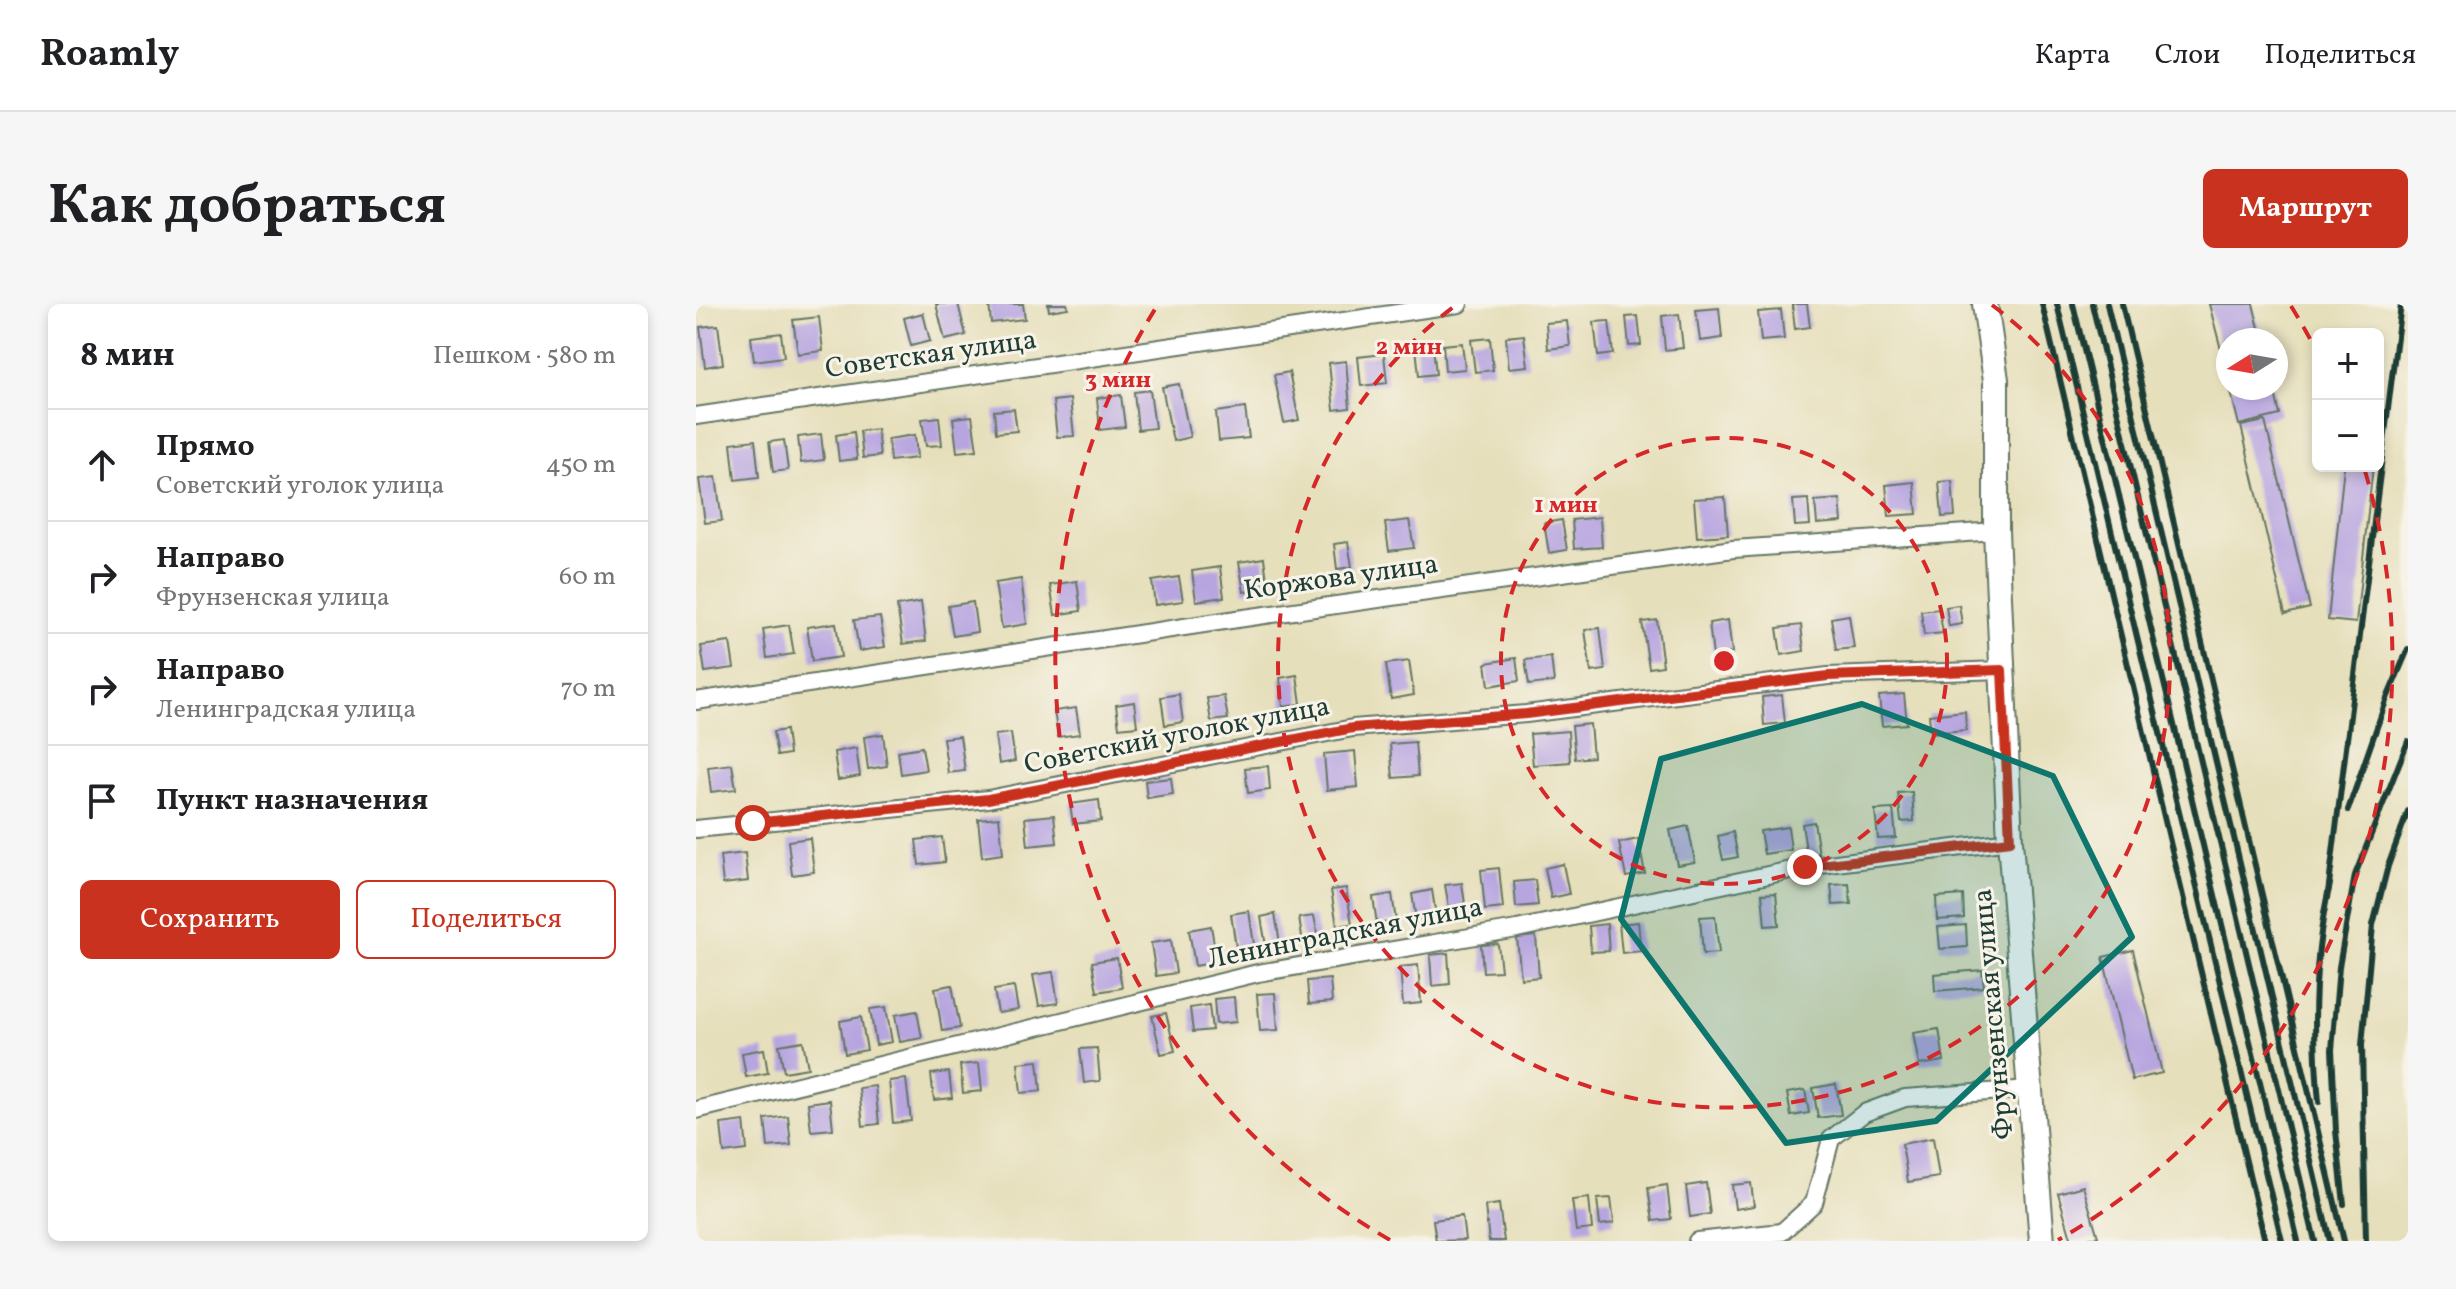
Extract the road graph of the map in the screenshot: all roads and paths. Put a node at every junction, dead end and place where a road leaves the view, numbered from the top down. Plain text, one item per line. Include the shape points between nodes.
1 (1459, 304) edge
2 (1985, 304) edge
3 (696, 416) edge
4 (1996, 531) junction
5 (2002, 670) junction
6 (696, 701) edge
7 (696, 829) edge
8 (2010, 841) junction
9 (2030, 1089) junction
10 (696, 1110) edge
11 (1697, 1241) edge
12 (2042, 1241) edge

1 - 3 street, Советская улица
2 - 4 street, Фрунзенская улица via 1996,380
4 - 5 street, Фрунзенская улица
4 - 6 street, Коржова улица via 1717,551
5 - 7 street, Советский уголок улица via 1828,676 1526,714 1353,728 988,799
5 - 8 street, Фрунзенская улица
8 - 9 street, Фрунзенская улица
8 - 10 street, Ленинградская улица via 1805,867 1517,929 1258,973
9 - 11 street via 1905,1098 1864,1113 1831,1139 1814,1203 1782,1232
9 - 12 street, Фрунзенская улица

